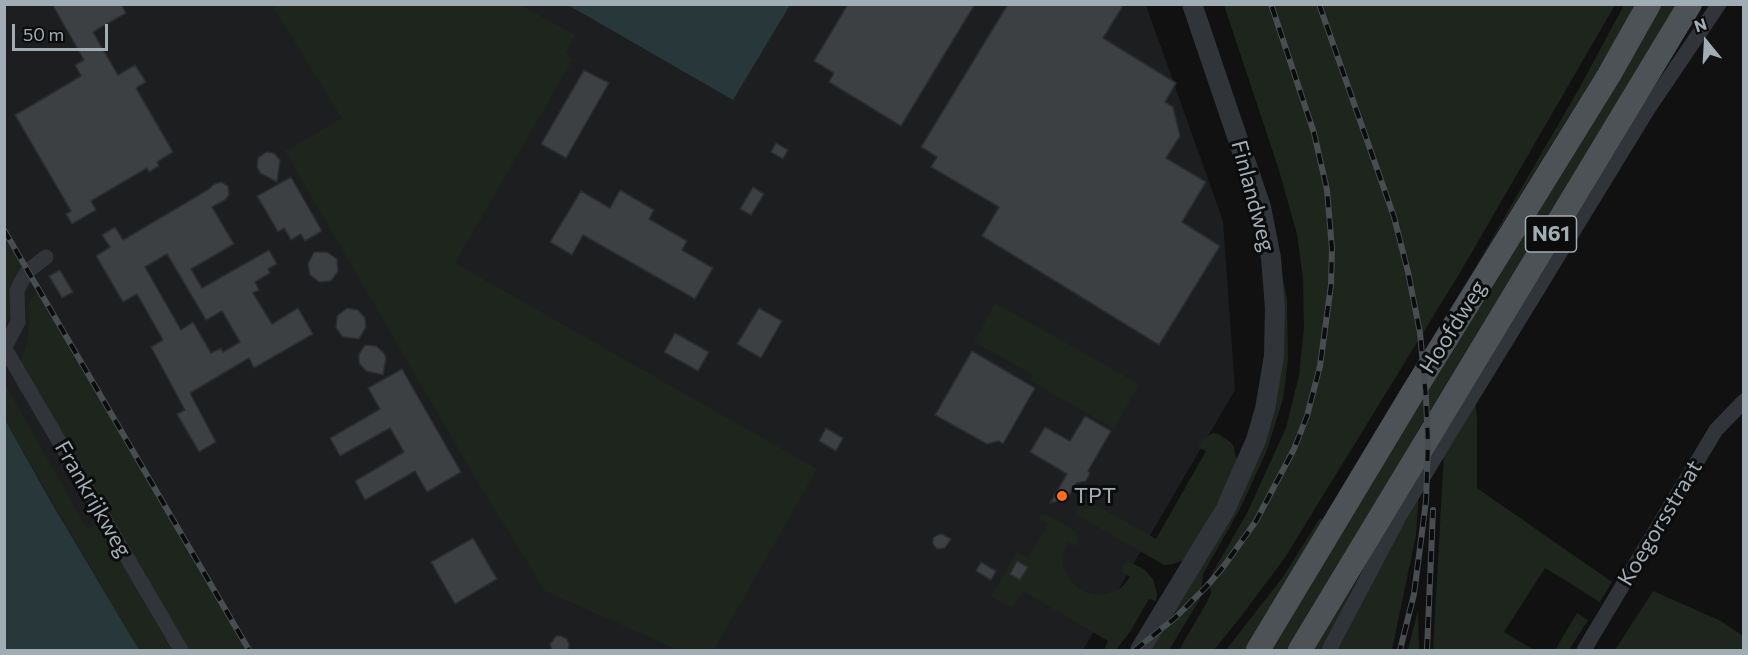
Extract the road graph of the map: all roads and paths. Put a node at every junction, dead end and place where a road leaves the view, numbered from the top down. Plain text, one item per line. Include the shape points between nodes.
1 (1192, 4) edge
2 (1649, 4) edge
3 (1690, 4) edge
4 (1719, 4) edge
5 (46, 256) dead end
6 (5, 347) edge
7 (1743, 401) edge
8 (181, 651) edge
9 (1140, 651) edge
10 (1258, 651) edge
11 (1300, 651) edge
12 (1329, 651) edge
13 (1584, 651) edge

1 - 9 street, Finlandweg via 1261,207 1272,268 1274,356 1256,440 1239,480
2 - 10 main road, Hoofdweg / N61
3 - 11 main road, Hoofdweg / N61
4 - 12 street via 1648,109 1457,421 1400,516
5 - 6 street, Frankrijkweg via 27,272 20,284 18,322
6 - 8 street, Frankrijkweg
7 - 13 street, Koegorsstraat via 1716,430

